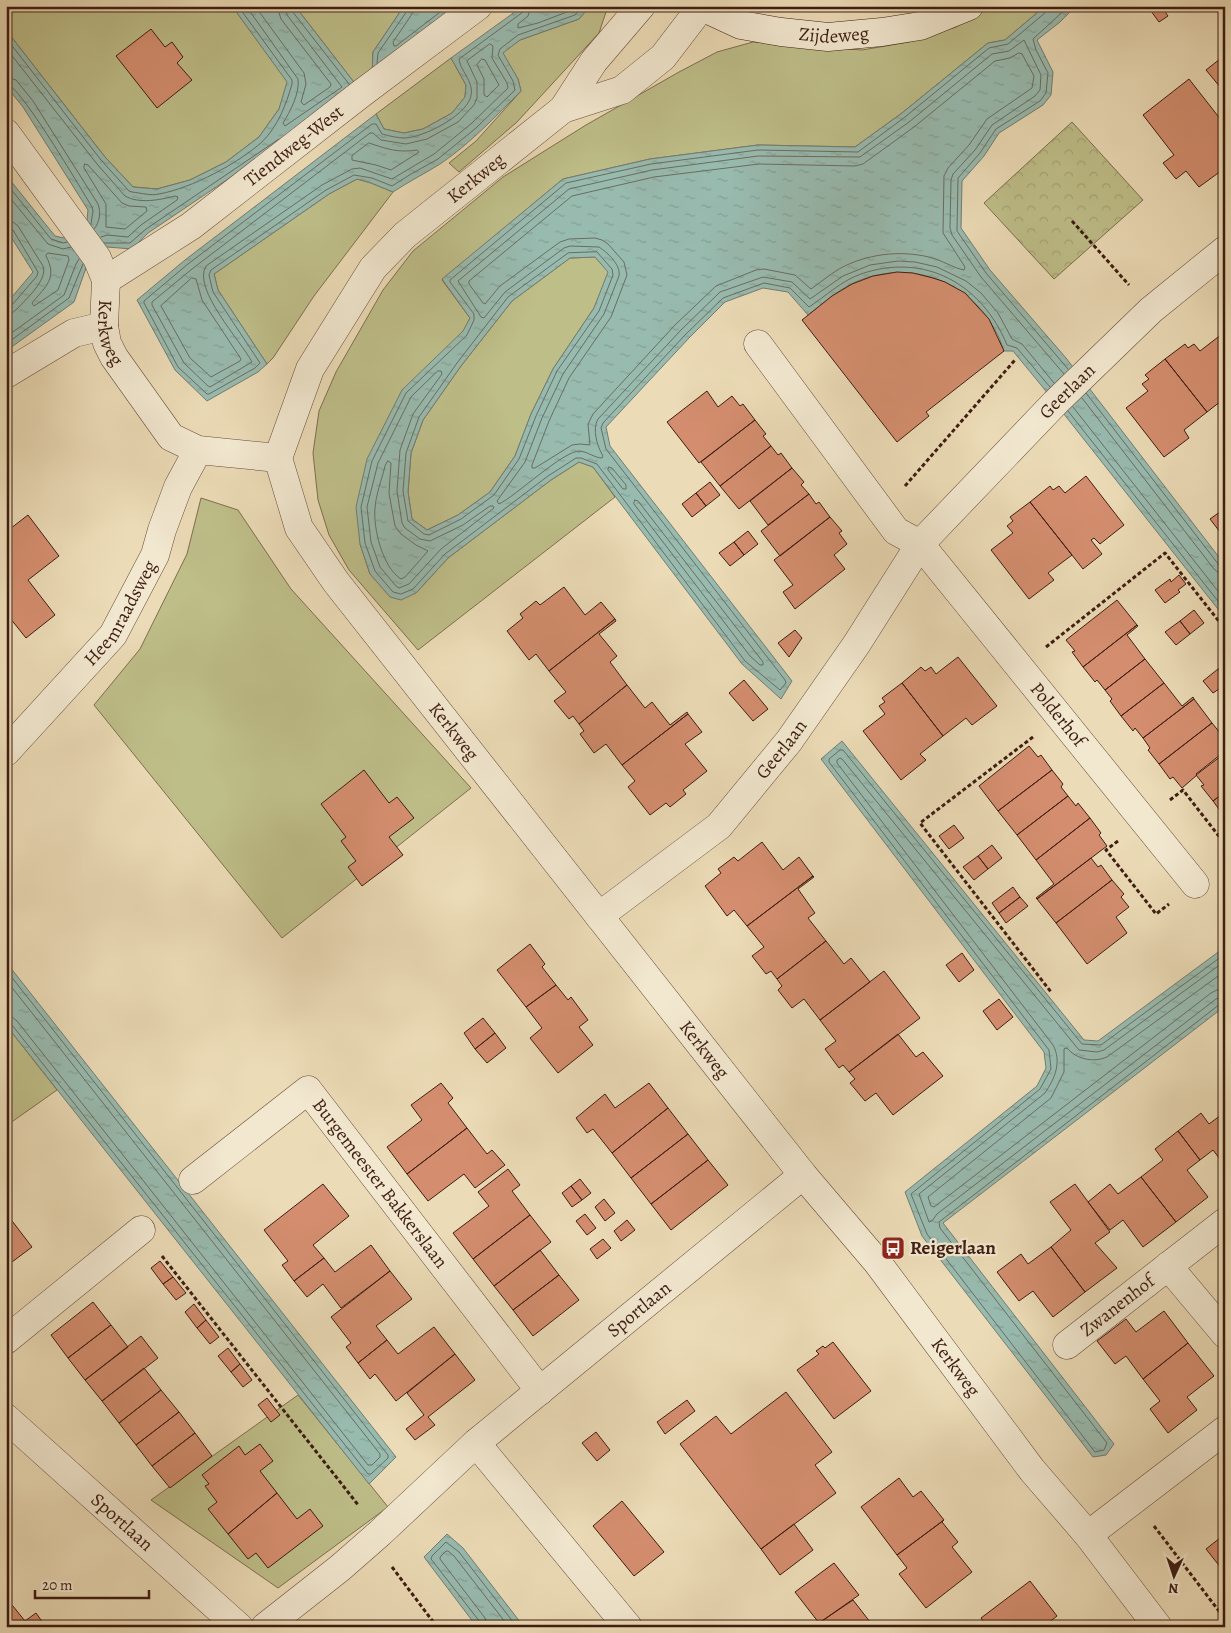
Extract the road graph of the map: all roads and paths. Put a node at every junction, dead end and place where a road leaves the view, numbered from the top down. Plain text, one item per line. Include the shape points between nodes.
1 (478, 6) edge
2 (641, 6) edge
3 (969, 6) edge
4 (701, 7) edge
5 (563, 109) junction
6 (6, 133) edge
7 (1072, 221) dead end
8 (1224, 253) edge
9 (101, 269) junction
10 (1151, 310) junction
11 (104, 326) junction
12 (758, 344) dead end
13 (1015, 360) dead end
14 (6, 374) edge
15 (198, 450) junction
16 (278, 458) junction
17 (882, 513) junction
18 (920, 544) junction
19 (1225, 629) edge
20 (1020, 667) junction
21 (1059, 717) junction
22 (6, 752) edge
23 (1144, 821) junction
24 (1225, 844) edge
25 (1195, 884) dead end
26 (599, 916) junction
27 (1051, 992) dead end
28 (803, 1175) junction
29 (193, 1180) dead end
30 (1225, 1222) edge
31 (141, 1230) joint
32 (1168, 1266) junction
33 (1225, 1334) edge
34 (6, 1340) edge
35 (1067, 1345) dead end
36 (540, 1391) junction
37 (6, 1418) edge
38 (1225, 1430) edge
39 (476, 1443) junction
40 (1134, 1500) junction
41 (1088, 1535) junction
42 (376, 1536) junction
43 (1225, 1619) edge
44 (239, 1627) edge
45 (265, 1627) edge
46 (437, 1627) edge
47 (628, 1627) edge
48 (1158, 1627) edge

1 - 9 street, Tiendweg-West via 191,226 131,263
2 - 5 street, Kerkweg via 594,61
3 - 4 street, Zijdeweg via 920,26 828,37 742,25
4 - 5 street, Kerkweg via 663,57 622,90
5 - 16 street, Kerkweg via 405,235 373,268 310,369
6 - 9 street via 75,226
7 - 10 path
8 - 10 street, Geerlaan
9 - 11 street, Kerkweg
10 - 18 street, Geerlaan via 1055,403
11 - 14 street via 74,333
11 - 15 street, Kerkweg via 114,357 171,437
12 - 17 street
13 - 17 path
15 - 16 street, Kerkweg
15 - 22 street, Heemraadsweg via 178,487 155,555 113,635
16 - 26 street, Kerkweg via 299,528 336,582
17 - 18 street via 896,531
18 - 20 street, Polderhof
18 - 26 street, Geerlaan via 856,645 794,733 719,826
19 - 20 path via 1165,554
20 - 21 street, Polderhof
21 - 23 street, Polderhof
21 - 27 path via 920,823
23 - 24 path via 1182,790
23 - 25 street, Polderhof
26 - 28 street, Kerkweg
28 - 36 street, Sportlaan
28 - 41 street, Kerkweg via 876,1262 1032,1470
29 - 36 street, Burgemeester Bakkerslaan via 308,1090
30 - 32 street, Zwanenhof
31 - 34 street
31 - 42 path
32 - 33 street, Zwanenhof
32 - 35 street, Zwanenhof
36 - 39 street, Sportlaan
37 - 44 street, Sportlaan
38 - 40 street
39 - 42 street, Sportlaan
39 - 47 street
40 - 41 street
40 - 43 path
41 - 48 street, Kerkweg
42 - 45 street, Sportlaan
42 - 46 path

